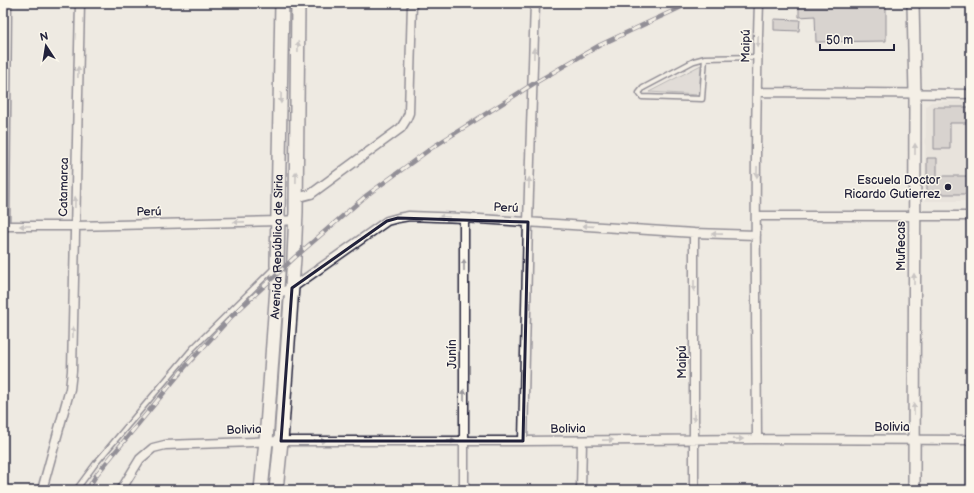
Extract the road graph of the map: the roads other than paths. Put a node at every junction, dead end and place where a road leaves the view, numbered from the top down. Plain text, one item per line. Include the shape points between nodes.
1 (7, 3) edge
2 (80, 3) edge
3 (282, 3) edge
4 (298, 3) edge
5 (412, 3) edge
6 (535, 3) edge
7 (759, 3) edge
8 (913, 3) edge
9 (758, 57) junction
10 (705, 58) junction
11 (758, 92) junction
12 (914, 94) junction
13 (971, 94) edge
14 (296, 198) junction
15 (756, 216) junction
16 (915, 216) junction
17 (971, 216) edge
18 (464, 218) junction
19 (296, 220) junction
20 (278, 221) junction
21 (528, 222) junction
22 (4, 226) edge
23 (75, 226) junction
24 (694, 233) junction
25 (756, 234) junction
26 (277, 265) junction
27 (292, 288) junction
28 (276, 294) junction
29 (694, 439) junction
30 (757, 439) junction
31 (914, 439) junction
32 (971, 440) edge
33 (281, 441) junction
34 (464, 441) junction
35 (523, 441) junction
36 (582, 441) junction
37 (266, 442) junction
38 (42, 490) edge
39 (76, 490) edge
40 (121, 490) edge
41 (261, 490) edge
42 (276, 490) edge
43 (464, 490) edge
44 (581, 490) edge
45 (694, 490) edge
46 (914, 490) edge

1 - 22 street
23 -> 2 street, Catamarca
3 -> 20 main road, Avenida República de Siria
14 -> 4 main road, Avenida República de Siria
5 - 14 street via 409,113 406,120 401,128 311,194
21 -> 6 street
7 -> 9 street, Maipú
8 - 12 street, Muñecas
9 - 10 lane
9 - 11 street, Maipú
10 - 10 lane via 694,61 643,88 640,93 642,98 702,99
11 - 12 street
11 -> 15 street, Maipú
12 - 13 street
16 -> 12 street, Muñecas
14 - 19 main road, Avenida República de Siria
15 - 16 street
15 - 25 street, Maipú
16 - 17 street
31 -> 16 street, Muñecas
18 - 21 street, Perú
18 -> 27 street, Perú via 409,216 387,221
34 -> 18 street, Junín
19 - 20 street, Perú
19 - 27 main road, Avenida República de Siria
20 -> 23 street, Perú
20 - 26 main road, Avenida República de Siria
24 -> 21 street, Perú
21 - 35 street
23 -> 22 street, Perú
38 -> 23 street, Catamarca via 70,389
25 -> 24 street, Perú
24 -> 29 street, Maipú
25 - 30 street, Maipú
26 - 28 main road, Avenida República de Siria
26 - 39 lane via 193,348
27 - 28 street, Perú
27 - 33 main road, Avenida República de Siria
28 - 37 main road, Avenida República de Siria
29 -> 30 street, Bolivia
36 -> 29 street, Bolivia
29 - 45 street, Maipú
30 - 31 street, Bolivia
31 - 32 street, Bolivia
31 - 46 street, Muñecas
33 -> 34 street, Bolivia
33 - 37 street, Bolivia
33 - 42 main road, Avenida República de Siria
34 - 35 street, Bolivia
34 - 43 street, Junín
35 - 36 street, Bolivia
36 - 44 street
37 - 40 street, Bolivia via 165,445 153,448 140,458
37 - 41 main road, Avenida República de Siria

